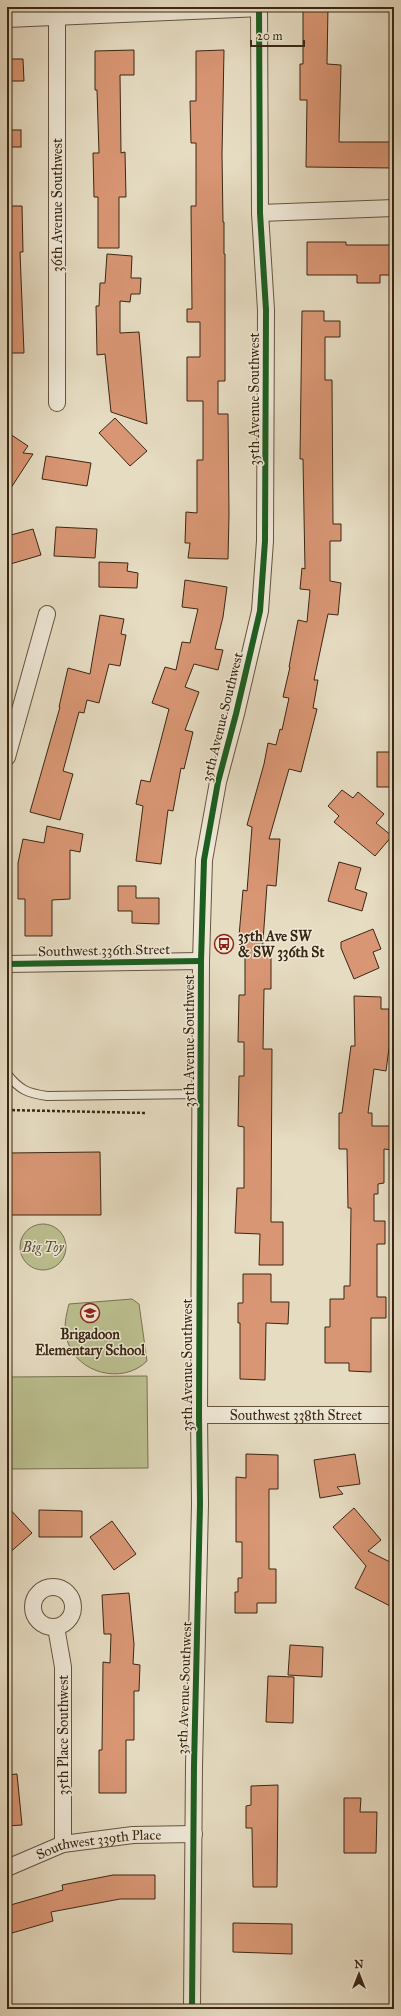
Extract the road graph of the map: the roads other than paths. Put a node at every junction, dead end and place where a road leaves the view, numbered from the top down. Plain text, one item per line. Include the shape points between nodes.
1 (259, 8) edge
2 (57, 12) edge
3 (7, 19) edge
4 (394, 208) edge
5 (260, 213) junction
6 (57, 403) dead end
7 (47, 614) dead end
8 (7, 757) edge
9 (201, 961) junction
10 (7, 964) edge
11 (7, 1074) edge
12 (201, 1094) junction
13 (198, 1415) junction
14 (394, 1415) edge
15 (56, 1627) dead end
16 (194, 1834) junction
17 (63, 1844) junction
18 (7, 1868) edge
19 (192, 2009) edge

1 - 2 street
1 - 5 street, 35th Avenue Southwest
2 - 3 street
2 - 6 street, 36th Avenue Southwest
4 - 5 street
5 - 9 street, 35th Avenue Southwest via 266,310 265,541 260,611 218,782 204,860
7 - 8 street
9 - 10 street, Southwest 336th Street
9 - 12 street, 35th Avenue Southwest
11 - 12 lane via 21,1090 47,1096
12 - 13 street, 35th Avenue Southwest
13 - 14 street, Southwest 338th Street
13 - 16 street, 35th Avenue Southwest via 200,1504
15 - 17 street, 35th Place Southwest via 63,1668
16 - 17 street, Southwest 339th Place via 133,1835
16 - 19 street, 35th Avenue Southwest
17 - 18 street, Southwest 339th Place

